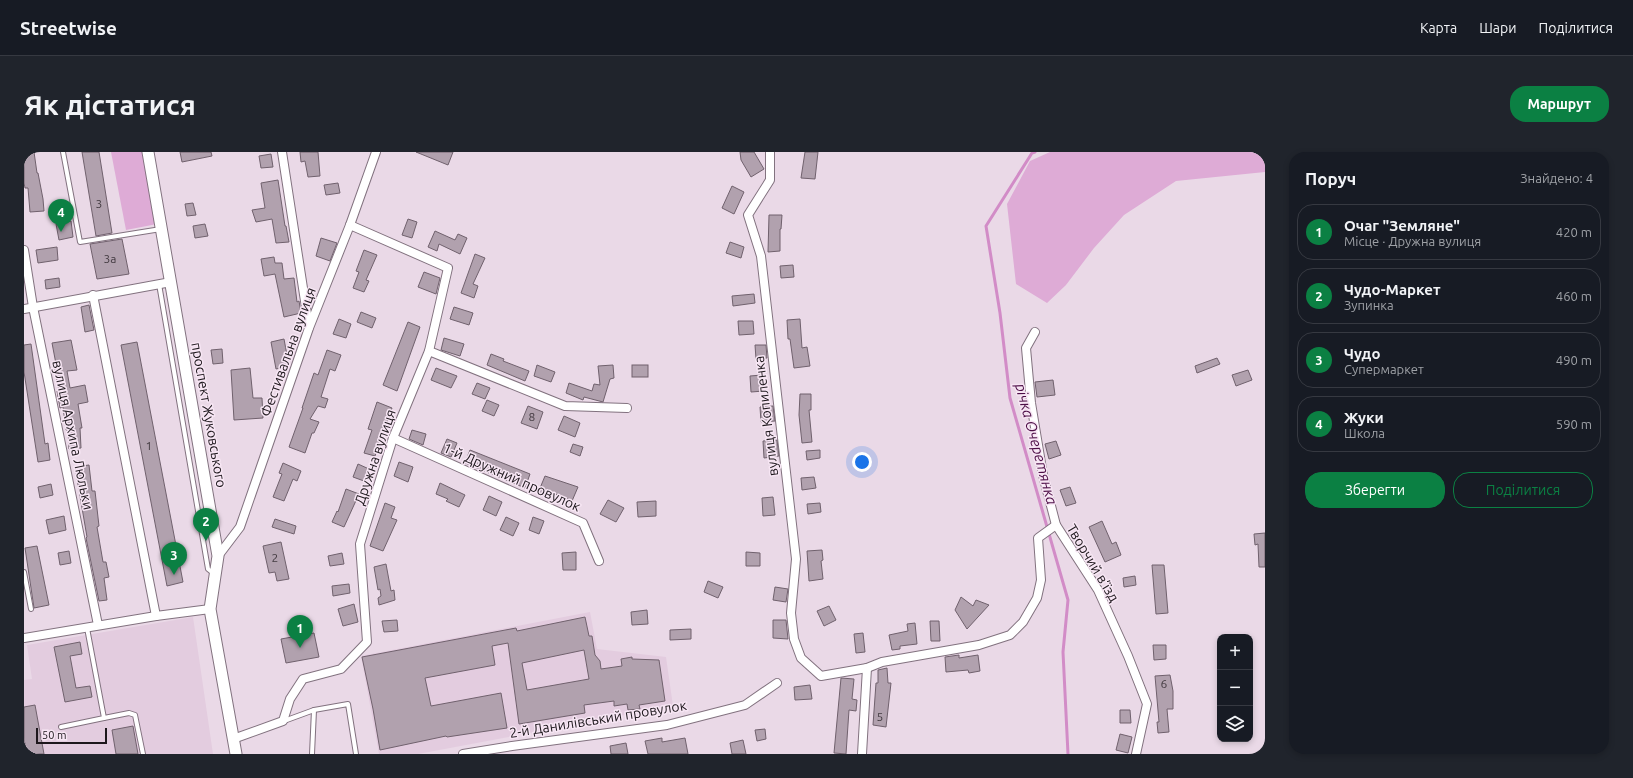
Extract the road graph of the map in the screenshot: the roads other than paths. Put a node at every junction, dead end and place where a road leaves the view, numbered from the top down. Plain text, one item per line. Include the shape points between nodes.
1 (63, 152) edge
2 (148, 152) edge
3 (282, 152) edge
4 (376, 152) edge
5 (770, 152) edge
6 (350, 225) junction
7 (162, 229) junction
8 (24, 250) edge
9 (171, 282) junction
10 (159, 283) junction
11 (93, 295) junction
12 (33, 307) junction
13 (24, 309) edge
14 (309, 328) junction
15 (1035, 332) dead end
16 (429, 351) junction
17 (627, 408) dead end
18 (393, 438) junction
19 (1056, 525) junction
20 (218, 556) junction
21 (599, 561) dead end
22 (24, 572) edge
23 (215, 574) junction
24 (31, 609) dead end
25 (210, 609) junction
26 (156, 616) junction
27 (98, 625) junction
28 (86, 627) junction
29 (24, 638) edge
30 (867, 668) junction
31 (777, 683) dead end
32 (314, 710) junction
33 (104, 718) junction
34 (283, 721) junction
35 (61, 727) dead end
36 (233, 739) junction
37 (143, 754) edge
38 (236, 754) edge
39 (312, 754) edge
40 (356, 754) edge
41 (463, 754) edge
42 (862, 754) edge
43 (1136, 754) edge

1 - 7 lane via 80,242
2 - 7 street, проспект Жуковського
3 - 14 street
4 - 6 street, Фестивальна вулиця
5 - 30 street, вулиця Копиленка via 770,180 748,215 761,256 796,559 791,613 794,639 801,658 821,676
6 - 14 street, Фестивальна вулиця
6 - 16 street, Дружна вулиця via 448,268
7 - 9 street, проспект Жуковського
8 - 12 street, вулиця Архипа Люльки
9 - 10 street
9 - 20 street, проспект Жуковського
10 - 11 street
10 - 23 lane via 208,568
11 - 12 street
11 - 26 street
12 - 13 street
12 - 27 street, вулиця Архипа Люльки
14 - 20 street, Фестивальна вулиця via 240,527
15 - 19 street, Творчий в’їзд via 1026,348 1031,403 1043,475
16 - 17 street via 565,406
16 - 18 street, Дружна вулиця
18 - 21 street, 1-й Дружний провулок via 583,523
18 - 34 street, Дружна вулиця via 360,544 367,642 341,669 303,679 290,698
19 - 30 street via 1038,538 1041,580 1037,598 1023,622 1010,635 979,645 882,662
19 - 43 street, Творчий в’їзд via 1098,590 1147,704
20 - 23 street, проспект Жуковського
22 - 24 lane
23 - 25 street, проспект Жуковського
25 - 26 street
25 - 36 street, проспект Жуковського
26 - 27 street
27 - 28 street
28 - 29 street
28 - 33 lane
30 - 42 street
31 - 41 street, 2-й Данилівський провулок via 745,705 667,725
32 - 34 lane
32 - 39 lane
32 - 40 lane via 348,704
33 - 35 lane
33 - 37 lane via 129,713 135,715
34 - 36 street
36 - 38 street, проспект Жуковського

